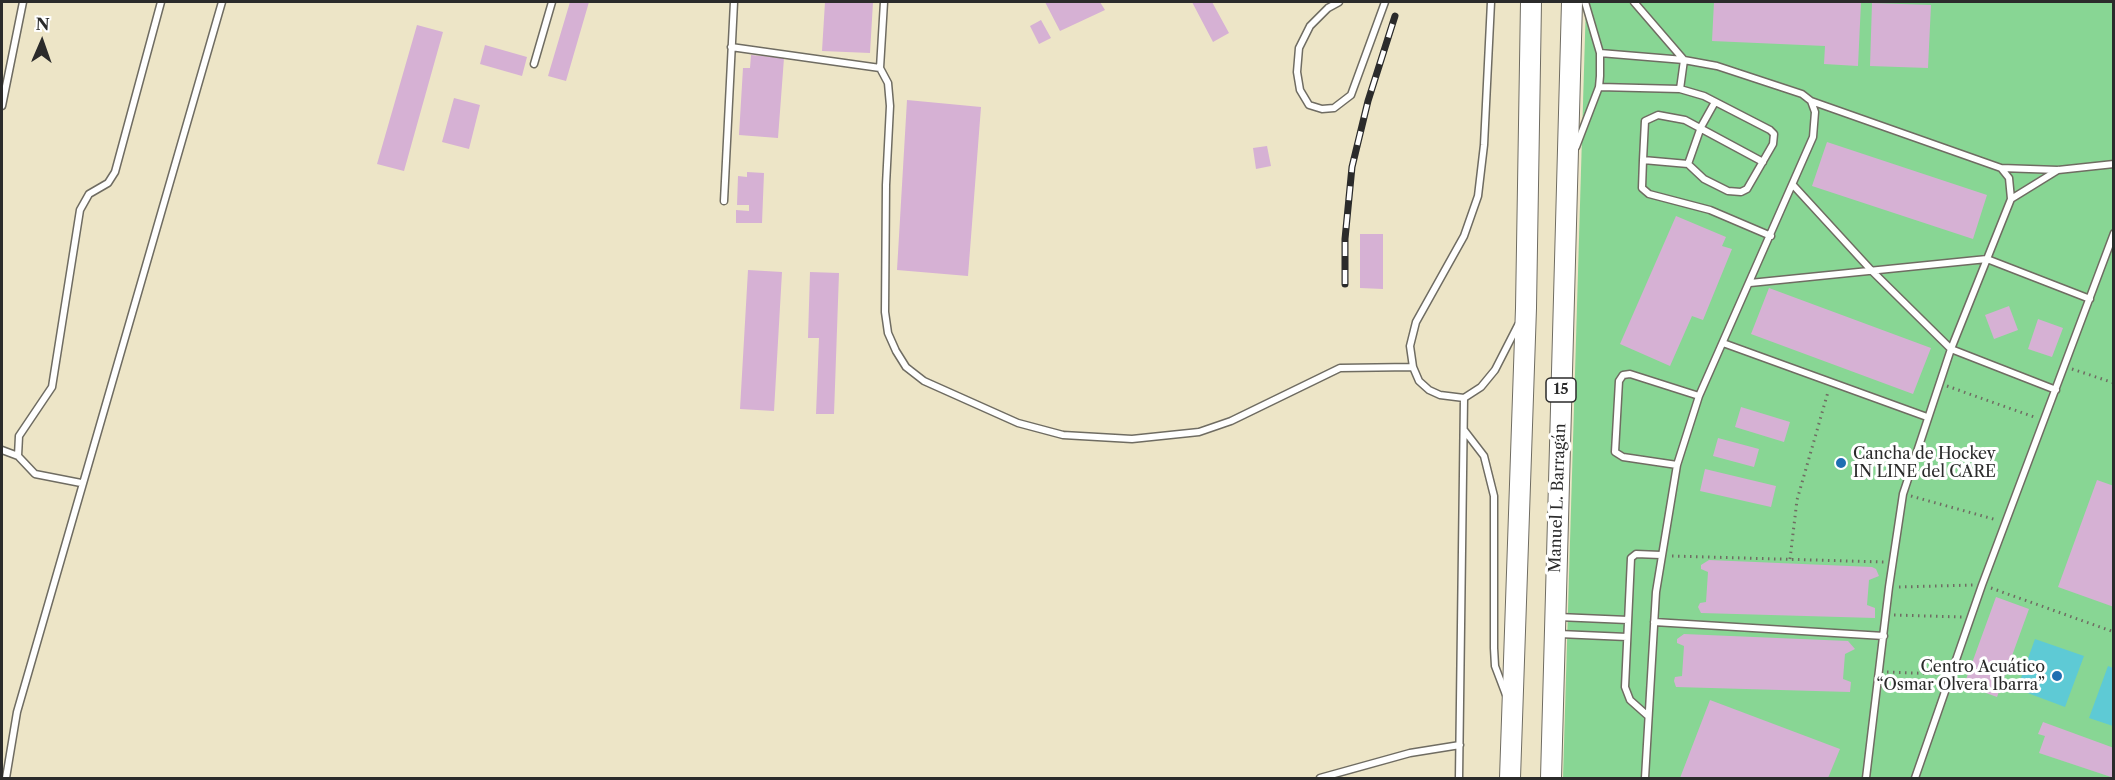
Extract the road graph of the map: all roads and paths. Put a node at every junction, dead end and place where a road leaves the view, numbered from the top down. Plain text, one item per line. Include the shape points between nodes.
1 (23, 2) edge
2 (161, 2) edge
3 (222, 2) edge
4 (552, 2) edge
5 (734, 2) edge
6 (884, 2) edge
7 (1340, 2) edge
8 (1385, 2) edge
9 (1491, 2) edge
10 (1531, 2) edge
11 (1572, 2) edge
12 (1585, 2) edge
13 (1634, 2) edge
14 (731, 47) junction
15 (1600, 53) junction
16 (1684, 60) junction
17 (534, 64) dead end
18 (880, 68) junction
19 (1599, 87) junction
20 (1680, 88) junction
21 (1715, 102) junction
22 (1811, 102) junction
23 (2, 106) edge
24 (1701, 127) junction
25 (1643, 160) junction
26 (1763, 162) junction
27 (1688, 164) junction
28 (2114, 164) edge
29 (1568, 168) junction
30 (2001, 168) junction
31 (2058, 170) junction
32 (1793, 184) junction
33 (2011, 199) junction
34 (724, 201) dead end
35 (2114, 233) edge
36 (1772, 236) junction
37 (1987, 259) junction
38 (1871, 270) junction
39 (1750, 283) junction
40 (2090, 299) junction
41 (1526, 308) junction
42 (1723, 344) junction
43 (1951, 349) junction
44 (1413, 367) junction
45 (2065, 367) junction
46 (1832, 383) junction
47 (1939, 383) junction
48 (2114, 383) edge
49 (2056, 390) junction
50 (1699, 396) junction
51 (1464, 398) junction
52 (1927, 417) junction
53 (2044, 421) junction
54 (1464, 429) junction
55 (2, 450) edge
56 (18, 456) junction
57 (1677, 465) junction
58 (81, 483) junction
59 (1903, 494) junction
60 (2006, 523) junction
61 (1661, 555) junction
62 (1790, 559) junction
63 (1892, 562) junction
64 (1982, 585) junction
65 (1888, 587) junction
66 (1886, 615) junction
67 (1971, 617) junction
68 (1628, 620) junction
69 (1654, 622) junction
70 (1554, 626) junction
71 (2114, 632) edge
72 (1884, 636) junction
73 (1627, 637) junction
74 (1880, 671) junction
75 (1951, 674) junction
76 (1512, 709) junction
77 (1648, 716) junction
78 (1460, 745) junction
79 (6, 778) edge
80 (1320, 778) edge
81 (1459, 778) edge
82 (1510, 778) edge
83 (1551, 778) edge
84 (1645, 778) edge
85 (1866, 778) edge
86 (1915, 778) edge

1 - 23 lane
2 - 56 lane via 115,172 108,183 89,194 80,210 52,387 19,436
3 - 58 lane
4 - 17 lane
5 - 14 lane
6 - 18 lane
7 - 8 lane via 1317,18 1302,37 1299,48 1296,72 1300,90 1309,105 1322,109 1334,108 1351,95
9 - 44 lane via 1478,196 1464,236 1416,322 1410,346
10 - 41 highway, 15
11 - 29 highway, Manuel L. Barragán / 15
12 - 15 lane
13 - 16 lane
14 - 18 lane
14 - 34 lane
15 - 16 lane
15 - 19 lane
16 - 20 lane
16 - 22 lane via 1758,78 1802,94
18 - 44 lane via 888,83 890,106 885,312 896,351 906,367 924,381 1018,423 1063,435 1132,439 1199,432 1231,421 1340,368
19 - 20 lane
19 - 29 lane
20 - 21 lane
21 - 24 lane
21 - 26 lane via 1774,134
22 - 30 lane
22 - 32 lane via 1815,112 1813,137
24 - 25 lane via 1675,117 1648,118 1644,126
24 - 26 lane
24 - 27 lane
25 - 27 lane
25 - 36 lane via 1642,188 1649,194 1710,210
26 - 27 lane via 1747,189 1734,192 1704,179
28 - 31 lane
29 - 70 highway, Manuel L. Barragán / 15
30 - 31 lane
30 - 33 lane via 2009,178
31 - 33 lane
32 - 36 lane
32 - 38 lane
33 - 37 lane
35 - 40 lane
36 - 39 lane
37 - 38 lane
37 - 40 lane
37 - 43 lane
38 - 39 lane
38 - 43 lane
39 - 42 lane
40 - 45 lane
41 - 51 lane via 1495,370 1481,387
41 - 76 highway, 15
42 - 46 lane
42 - 50 lane
43 - 47 lane
43 - 49 lane
44 - 51 lane via 1419,381 1429,390
45 - 48 path
45 - 49 lane
46 - 52 lane
46 - 62 path via 1797,500
47 - 52 lane
47 - 53 path
49 - 53 lane
50 - 57 lane
50 - 57 lane via 1630,374 1619,381 1615,452 1623,457
51 - 54 lane
52 - 59 lane
53 - 60 lane
54 - 76 lane via 1484,456 1490,474 1495,517 1494,648 1499,681
54 - 78 lane
55 - 56 lane
56 - 58 lane via 35,474
57 - 61 lane
58 - 79 lane via 17,712
59 - 60 path
59 - 63 lane
60 - 64 lane
61 - 62 path
61 - 68 lane via 1636,554 1631,558
61 - 69 lane
62 - 63 path
63 - 65 lane
64 - 65 path
64 - 67 lane
64 - 71 path
65 - 66 lane
66 - 67 path
66 - 72 lane
67 - 75 lane
68 - 70 lane
68 - 73 lane
69 - 72 lane
69 - 77 lane
70 - 73 lane
70 - 83 highway, Manuel L. Barragán / 15
72 - 74 lane
73 - 77 lane via 1627,695
74 - 75 path
74 - 85 lane
75 - 86 lane
76 - 82 highway, 15
77 - 84 lane
78 - 80 lane via 1410,753
78 - 81 lane

